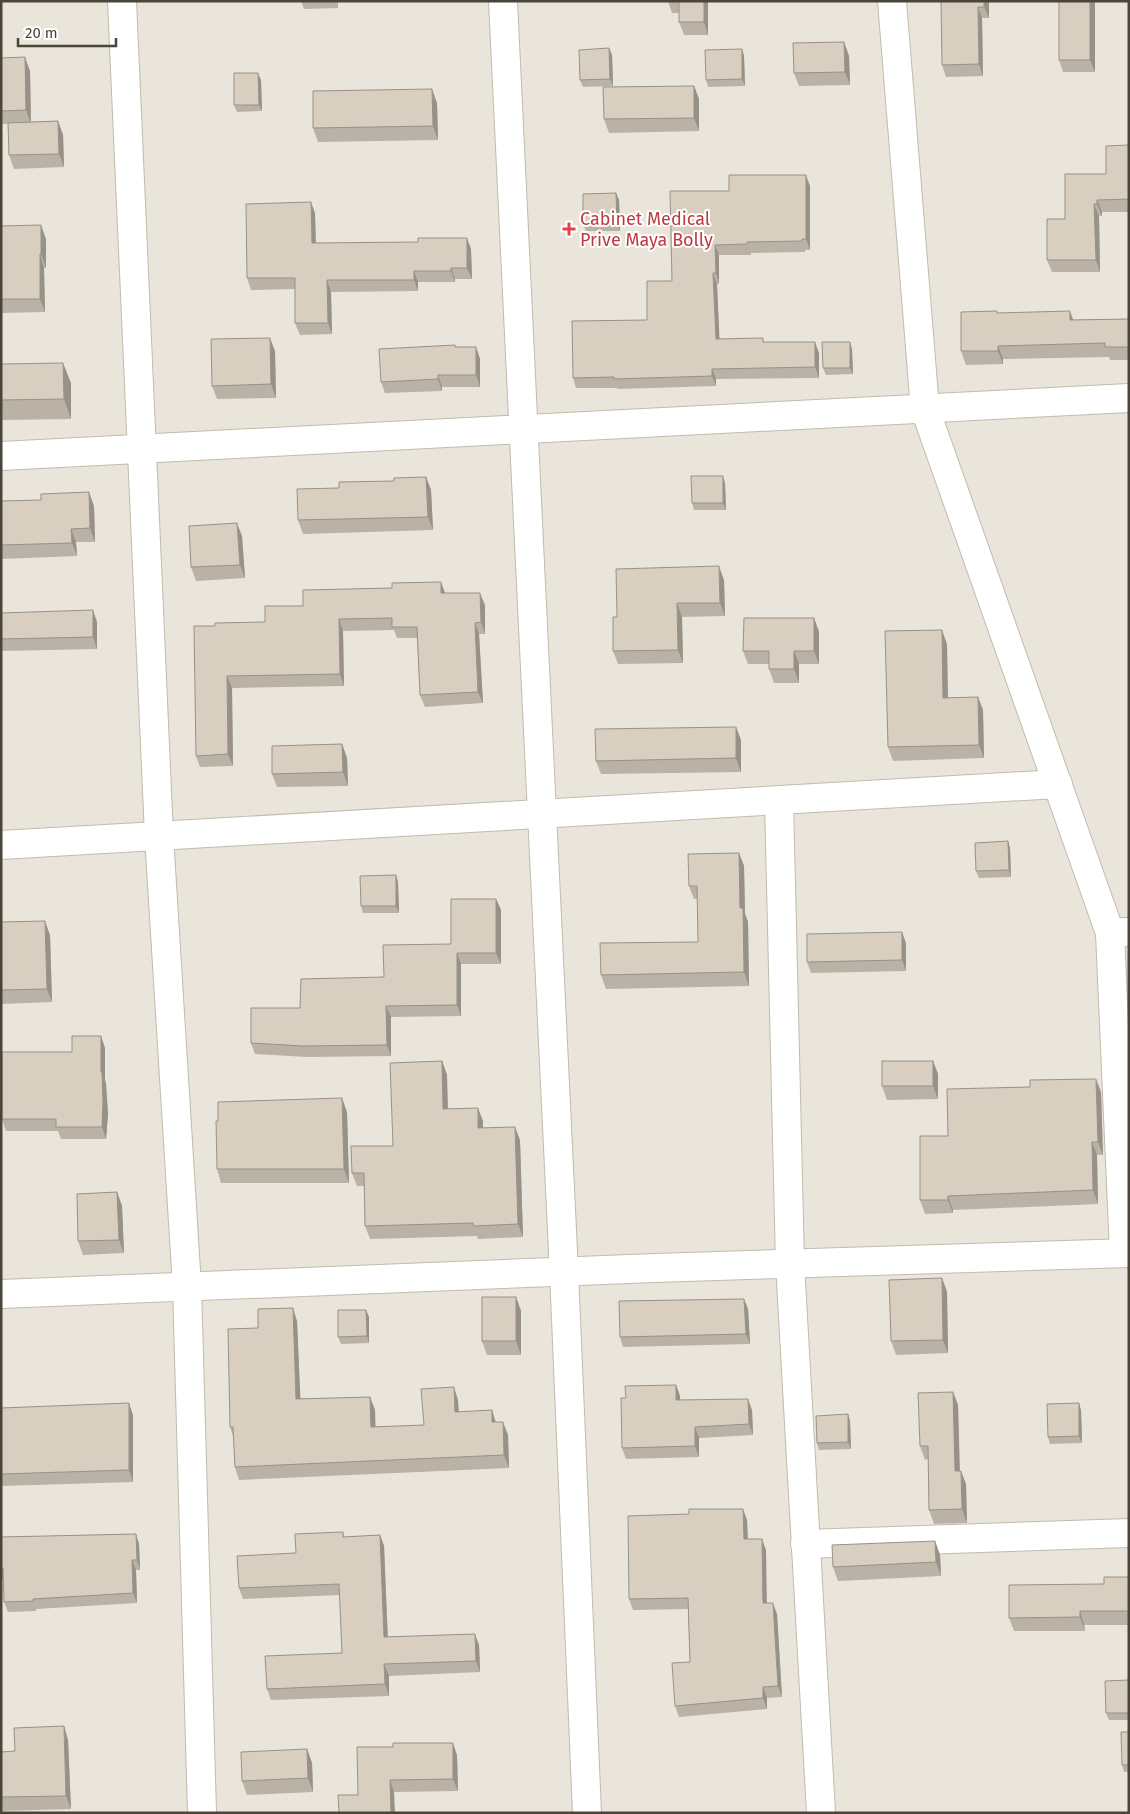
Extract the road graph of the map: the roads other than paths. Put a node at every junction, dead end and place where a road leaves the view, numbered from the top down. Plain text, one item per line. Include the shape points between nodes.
1 (122, 1) edge
2 (502, 1) edge
3 (892, 1) edge
4 (1129, 398) edge
5 (925, 409) junction
6 (523, 429) junction
7 (141, 448) junction
8 (1, 456) edge
9 (1058, 784) junction
10 (779, 800) junction
11 (542, 814) junction
12 (159, 836) junction
13 (1, 845) edge
14 (1119, 932) edge
15 (1126, 1253) edge
16 (790, 1264) junction
17 (564, 1272) junction
18 (187, 1287) junction
19 (1, 1294) edge
20 (1129, 1533) edge
21 (805, 1544) junction
22 (202, 1813) edge
23 (587, 1813) edge
24 (822, 1813) edge

1 - 7 street
2 - 6 street
3 - 5 street
4 - 5 street
5 - 6 street
5 - 9 street
6 - 7 street
6 - 11 street
7 - 8 street
7 - 12 street
9 - 10 street
9 - 14 street
10 - 11 street
10 - 16 street
11 - 12 street
11 - 17 street
12 - 13 street
12 - 18 street
14 - 15 street
15 - 16 street
16 - 17 street
16 - 21 street
17 - 18 street
17 - 23 street
18 - 19 street
18 - 22 street
20 - 21 street
21 - 24 street

